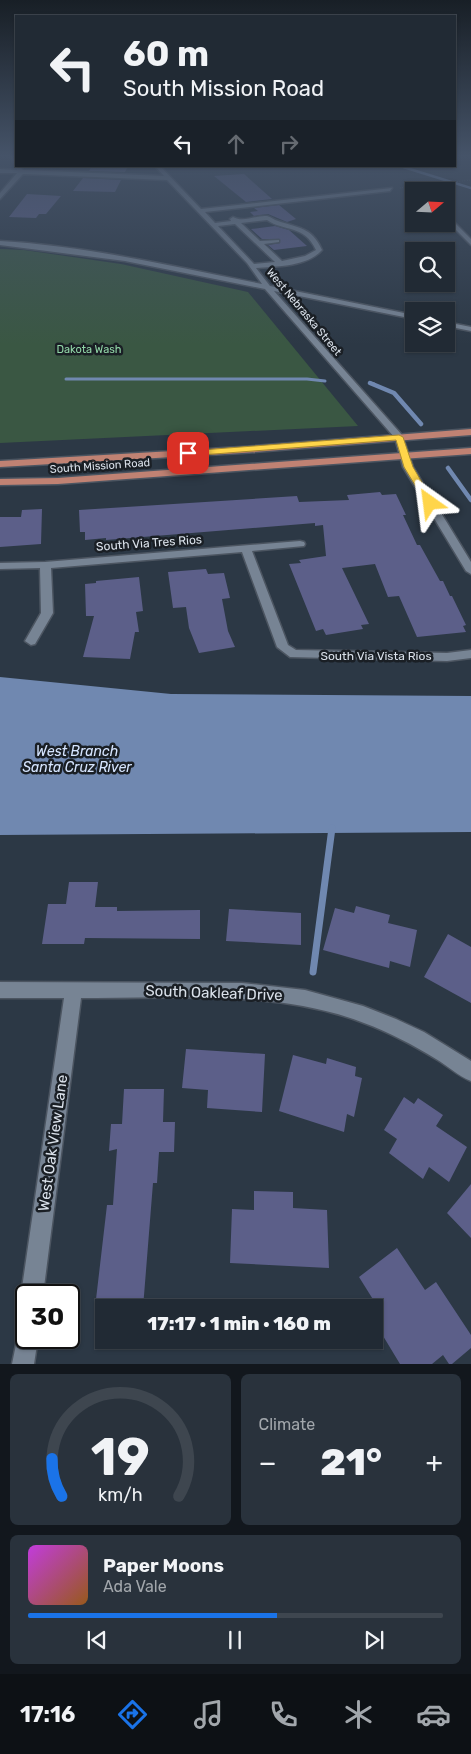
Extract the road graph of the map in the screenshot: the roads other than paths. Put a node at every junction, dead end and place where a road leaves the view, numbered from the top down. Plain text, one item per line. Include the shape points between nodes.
1 (206, 218) edge
2 (230, 218) edge
3 (236, 222) junction
4 (213, 224) junction
5 (455, 226) edge
6 (253, 238) junction
7 (245, 239) dead end
8 (277, 241) dead end
9 (0, 243) edge
10 (471, 243) edge
11 (258, 247) junction
12 (278, 262) junction
13 (252, 266) junction
14 (267, 287) junction
15 (405, 315) edge
16 (455, 326) edge
17 (471, 329) edge
18 (471, 432) edge
19 (399, 437) junction
20 (471, 451) edge
21 (404, 455) junction
22 (1, 466) edge
23 (0, 482) edge
24 (300, 544) dead end
25 (246, 550) junction
26 (45, 565) junction
27 (0, 566) edge
28 (471, 571) edge
29 (31, 641) dead end
30 (471, 654) edge
31 (0, 990) edge
32 (74, 990) junction
33 (471, 1072) edge
34 (34, 1284) edge
35 (25, 1349) edge
36 (23, 1364) edge

1 - 4 street, West Nebraska Street
2 - 3 street
3 - 4 street
3 - 6 street
3 - 12 street via 268,218 297,228 317,244 319,250 315,255
4 - 13 street, West Nebraska Street via 245,252
5 - 10 street
6 - 7 street
6 - 11 street
8 - 11 street
9 - 14 street via 125,259
11 - 12 street
12 - 13 street
13 - 14 street, West Nebraska Street
14 - 15 street
14 - 19 street, West Nebraska Street
16 - 17 street
18 - 19 main road, South Mission Road
19 - 21 street, West Nebraska Street
19 - 22 main road, South Mission Road
20 - 21 main road, South Mission Road
21 - 23 main road, South Mission Road via 86,479
21 - 28 street, West Nebraska Street via 408,467
24 - 25 street, South Via Tres Rios
25 - 26 street, South Via Tres Rios
25 - 30 street, South Via Vista Rios via 283,647 294,654
26 - 27 street, South Via Tres Rios
26 - 29 street via 46,614
31 - 32 street, South Oakleaf Drive
32 - 33 street, South Oakleaf Drive via 242,991 312,998 379,1020 421,1040
32 - 34 street, West Oak View Lane
35 - 36 street

